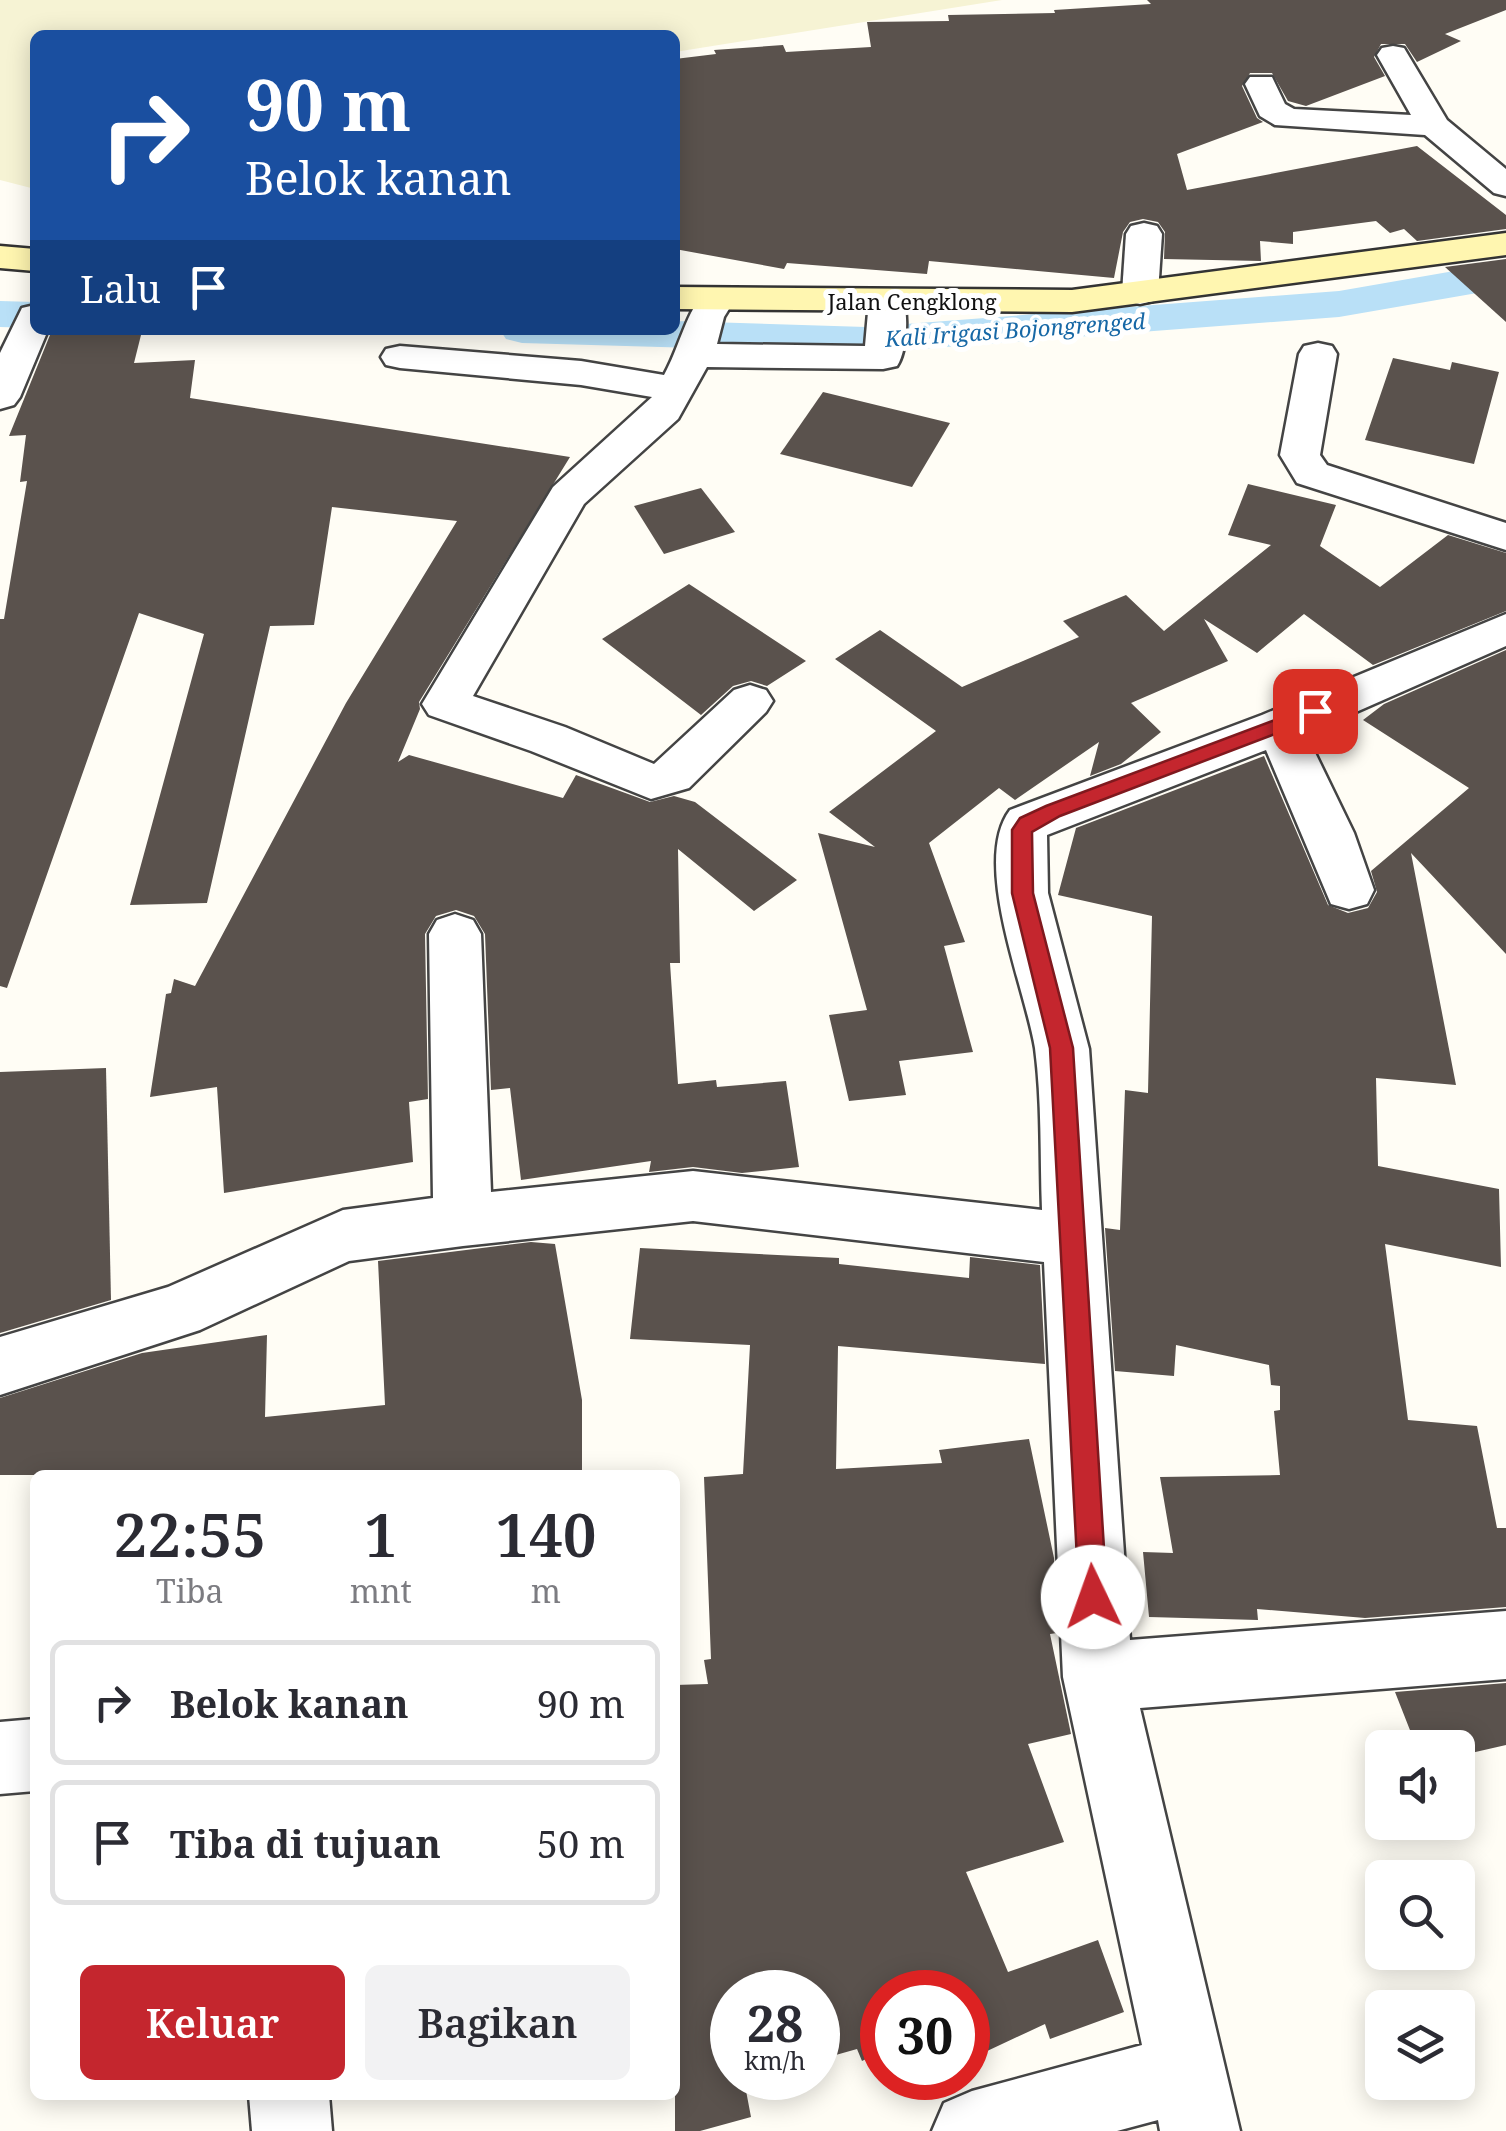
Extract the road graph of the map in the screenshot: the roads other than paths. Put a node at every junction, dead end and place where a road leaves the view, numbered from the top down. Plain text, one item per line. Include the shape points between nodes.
1 (1393, 55) dead end
2 (1261, 84) dead end
3 (1434, 126) junction
4 (1506, 186) edge
5 (1144, 234) dead end
6 (1506, 244) edge
7 (0, 258) edge
8 (30, 260) edge
9 (1140, 293) junction
10 (886, 310) junction
11 (30, 325) edge
12 (693, 335) edge
13 (1318, 354) dead end
14 (400, 357) dead end
15 (0, 397) edge
16 (1506, 537) edge
17 (1506, 630) edge
18 (750, 701) dead end
19 (1279, 726) junction
20 (1349, 890) dead end
21 (455, 934) dead end
22 (462, 1220) junction
23 (1072, 1239) junction
24 (0, 1366) edge
25 (1506, 1645) edge
26 (1098, 1677) junction
27 (30, 1755) edge
28 (0, 1758) edge
29 (290, 2100) edge
30 (1192, 2102) edge
31 (292, 2131) edge
32 (972, 2131) edge

1 - 3 street
2 - 3 street via 1271,109 1287,118
3 - 4 street
5 - 9 street
6 - 9 main road, Jalan Cengklong
7 - 8 main road
9 - 10 main road, Jalan Cengklong
10 - 12 main road, Jalan Cengklong
10 - 12 street via 884,358
11 - 15 street
12 - 14 street via 581,373
12 - 18 street via 664,411 568,496 445,704 651,782 672,776
13 - 16 street via 1300,454 1312,474
17 - 19 street
19 - 20 street
19 - 23 street via 1053,811 1022,830 1023,893 1062,1048
21 - 22 street
22 - 23 street via 693,1196
22 - 24 street via 343,1236 178,1310
23 - 26 street
25 - 26 street
26 - 30 street
27 - 28 street
29 - 31 street
30 - 32 street

